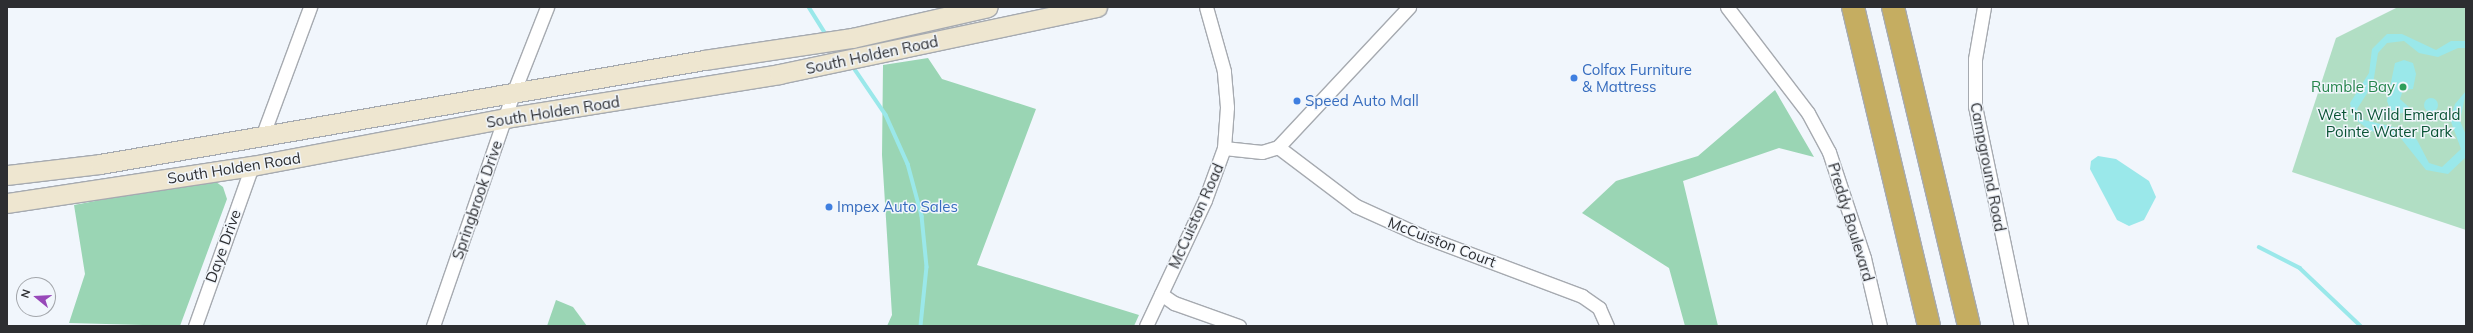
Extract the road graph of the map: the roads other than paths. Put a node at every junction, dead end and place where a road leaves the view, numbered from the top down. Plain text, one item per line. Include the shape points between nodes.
1 (310, 7) edge
2 (547, 7) edge
3 (988, 7) edge
4 (1097, 7) edge
5 (1206, 7) edge
6 (1409, 7) edge
7 (1727, 7) edge
8 (1853, 7) edge
9 (1894, 7) edge
10 (1984, 7) edge
11 (512, 96) junction
12 (505, 118) junction
13 (262, 137) junction
14 (1278, 147) junction
15 (1224, 148) junction
16 (252, 166) junction
17 (7, 175) edge
18 (7, 203) edge
19 (1161, 294) junction
20 (195, 326) edge
21 (433, 326) edge
22 (1146, 326) edge
23 (1239, 326) edge
24 (1607, 326) edge
25 (1880, 326) edge
26 (1929, 326) edge
27 (1969, 326) edge
28 (2021, 326) edge

1 - 13 street
2 - 11 street, Springbrook Drive
3 - 11 main road, South Holden Road via 852,38 704,60
4 - 12 main road, South Holden Road via 844,62 572,110
5 - 15 street, McCuiston Road via 1224,71 1228,107
6 - 14 street
7 - 25 street, Preddy Boulevard via 1808,113 1829,152 1862,251
8 - 26 highway
9 - 27 highway
10 - 28 street, Campground Road via 1975,59 1975,106
11 - 12 street, Springbrook Drive
11 - 13 main road, South Holden Road
12 - 16 main road, South Holden Road
12 - 21 street, Springbrook Drive
13 - 17 main road, South Holden Road via 100,164
14 - 15 street via 1252,152
14 - 24 street, McCuiston Court via 1356,206 1420,235 1578,294 1599,308
15 - 19 street, McCuiston Road via 1206,200
16 - 18 main road, South Holden Road
16 - 20 street, Daye Drive
19 - 22 street, McCuiston Road
19 - 23 street via 1174,302

